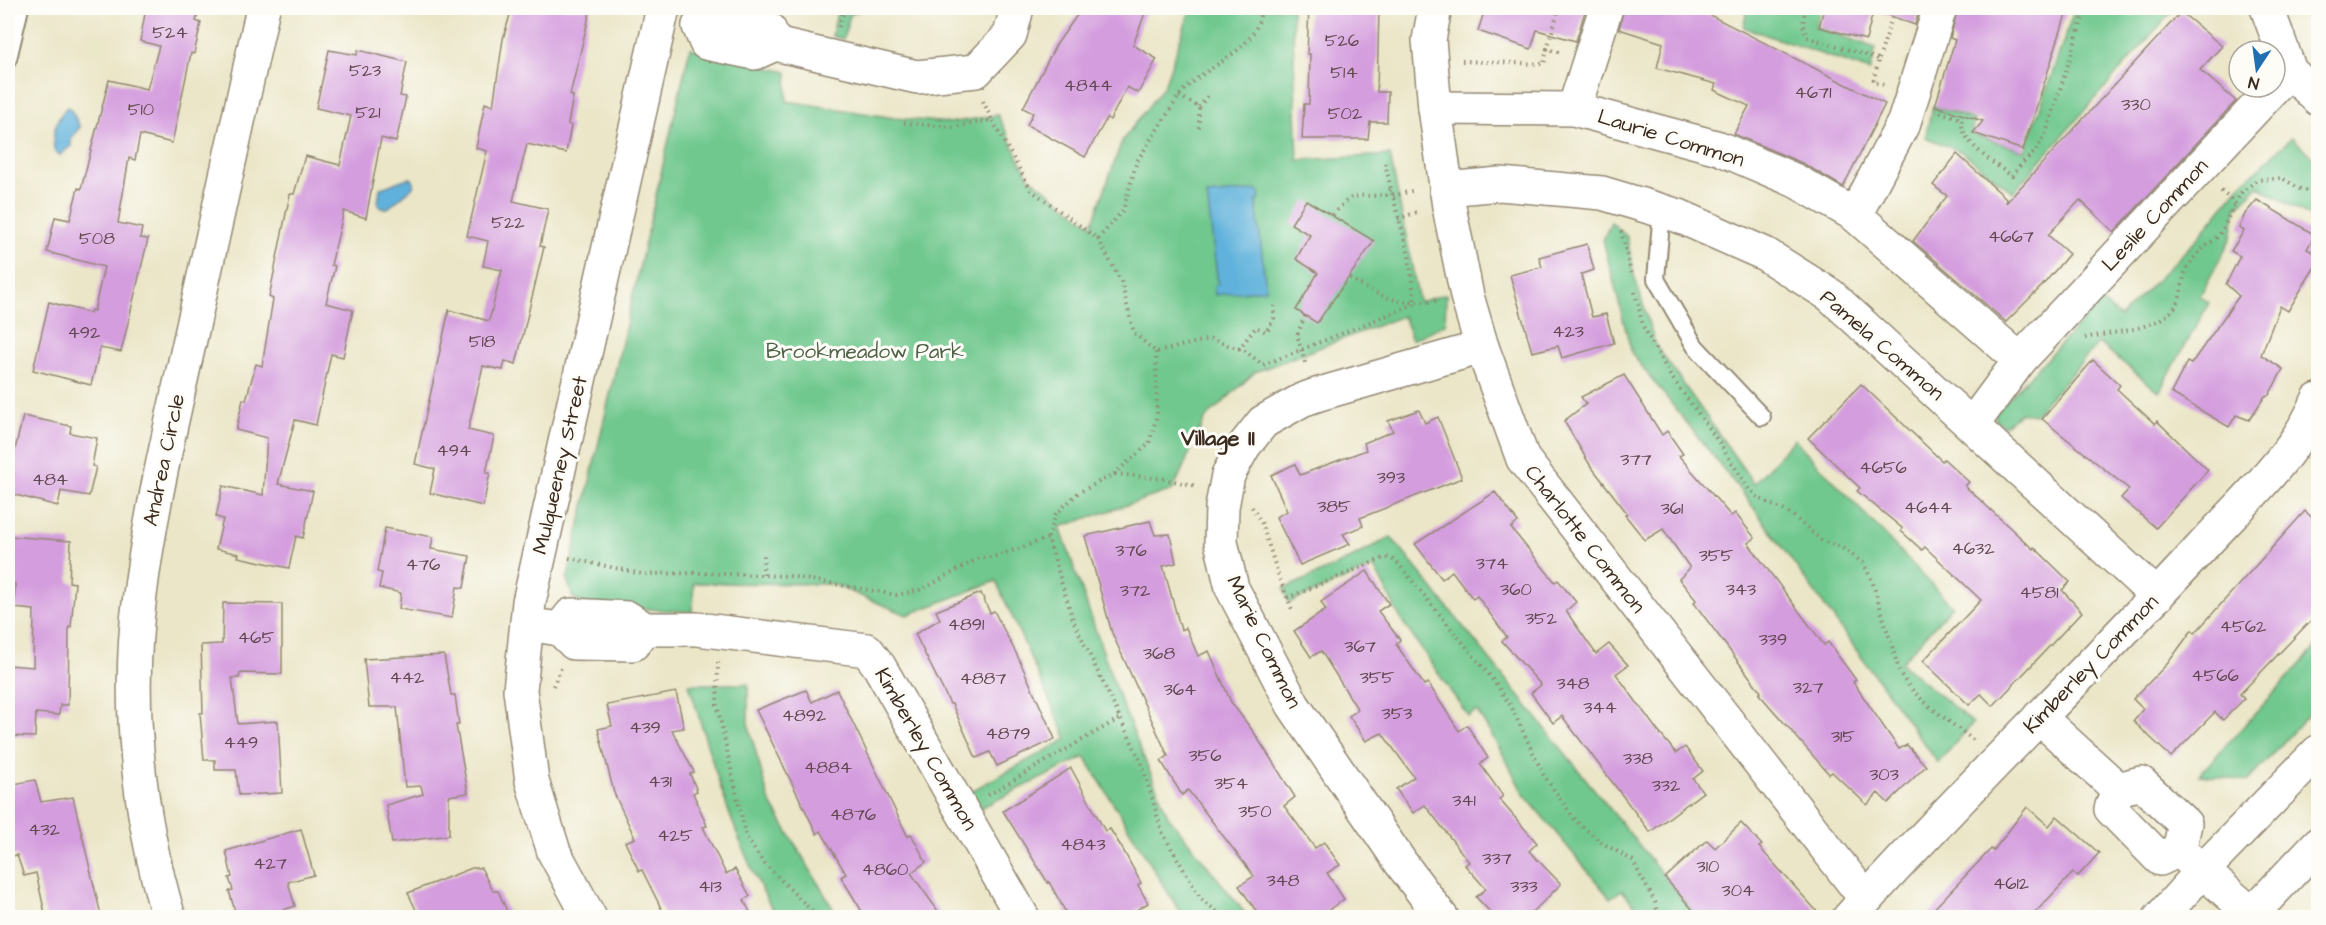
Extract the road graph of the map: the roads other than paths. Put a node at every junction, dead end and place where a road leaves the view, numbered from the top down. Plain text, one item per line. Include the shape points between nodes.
1 (20, 8) edge
2 (263, 8) edge
3 (1017, 8) edge
4 (1435, 8) edge
5 (1606, 8) edge
6 (1940, 8) edge
7 (2268, 8) edge
8 (662, 13) edge
9 (8, 59) edge
10 (2290, 71) junction
11 (2319, 99) edge
12 (1436, 108) junction
13 (1574, 109) junction
14 (1446, 189) junction
15 (1662, 211) junction
16 (1855, 215) junction
17 (1482, 347) junction
18 (2020, 360) junction
19 (2319, 400) edge
20 (1762, 417) dead end
21 (1972, 425) junction
22 (2157, 596) junction
23 (526, 625) junction
24 (2039, 717) junction
25 (2319, 752) edge
26 (2319, 844) edge
27 (2191, 861) junction
28 (1857, 908) edge
29 (2250, 916) edge
30 (169, 918) edge
31 (590, 918) edge
32 (1023, 918) edge
33 (1442, 918) edge
34 (2160, 918) edge

1 - 9 lane
2 - 30 street, Andrea Circle via 153,507 140,598 135,682 139,771 154,868
3 - 8 street via 1010,35 976,72 917,77 775,44 755,52 706,43 699,26
4 - 12 street, Charlotte Common via 1429,40
5 - 13 street
6 - 16 street via 1905,122
7 - 10 street
8 - 23 street, Mulqueeney Street
10 - 11 street
10 - 18 street, Leslie Common
12 - 13 street, Laurie Common
12 - 14 street, Charlotte Common
13 - 16 street, Laurie Common via 1719,148 1796,181
14 - 15 street, Pamela Common via 1500,184 1602,193
14 - 17 street, Charlotte Common via 1467,296
15 - 20 lane via 1656,279 1695,346
15 - 21 street, Pamela Common via 1765,254 1830,295
16 - 18 street, Laurie Common
17 - 28 street, Charlotte Common via 1522,459
17 - 33 street, Marie Common via 1309,397 1263,422 1228,475 1222,507 1221,542 1232,588 1293,705
18 - 21 street, Leslie Common
19 - 22 street, Kimberley Common via 2290,450
21 - 22 street, Pamela Common
22 - 24 street, Kimberley Common
23 - 31 street, Mulqueeney Street via 520,690 532,782 554,852
23 - 32 street, Kimberley Common via 560,629 574,643 633,644 645,629 697,629 867,650
24 - 27 street via 2118,789 2111,809 2160,859
24 - 28 street, Kimberley Common
25 - 27 street
26 - 29 street
27 - 29 street
27 - 34 street

